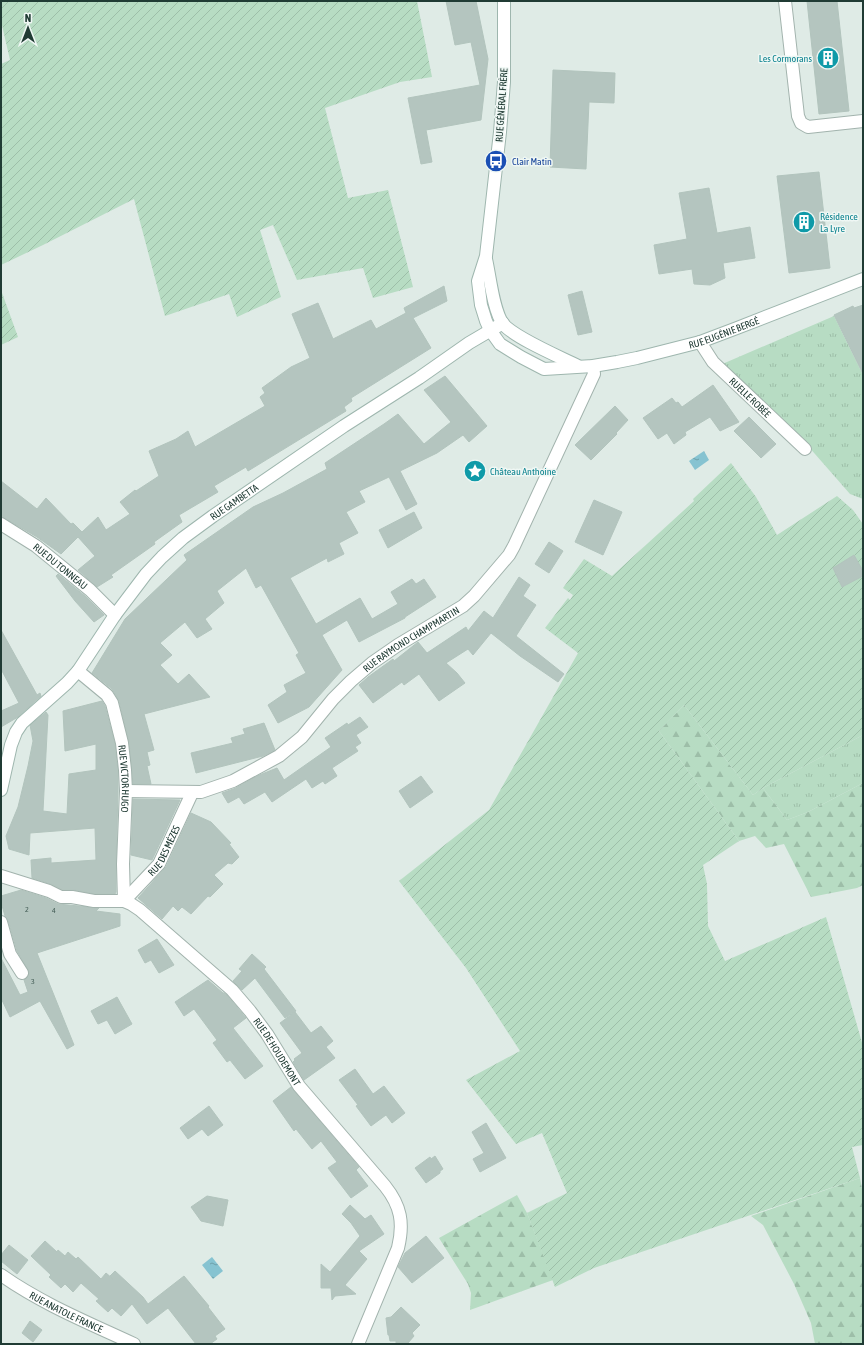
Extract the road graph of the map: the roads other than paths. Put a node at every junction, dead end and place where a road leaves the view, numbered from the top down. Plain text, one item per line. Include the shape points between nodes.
1 (504, 1) edge
2 (785, 1) edge
3 (863, 121) edge
4 (486, 256) junction
5 (863, 279) edge
6 (503, 323) junction
7 (490, 330) junction
8 (700, 342) junction
9 (593, 366) junction
10 (579, 367) junction
11 (805, 449) dead end
12 (1, 524) edge
13 (115, 615) junction
14 (78, 671) junction
15 (3, 770) edge
16 (1, 790) edge
17 (126, 791) junction
18 (192, 792) junction
19 (1, 876) edge
20 (124, 901) junction
21 (1, 922) edge
22 (22, 973) dead end
23 (1, 1275) edge
24 (134, 1344) edge
25 (358, 1344) edge

1 - 4 street, RUE GÉNÉRAL FRÈRE via 500,132
2 - 3 street via 798,116 801,123 808,127
4 - 6 street, RUE GÉNÉRAL FRÈRE via 493,295
4 - 7 street, RUE GÉNÉRAL FRÈRE via 478,281 481,305
5 - 8 street, RUE EUGÉNIE BERGÉ
6 - 7 street
6 - 10 street via 514,333
7 - 10 street, RUE EUGÉNIE BERGÉ via 508,350 544,369
7 - 13 street, RUE GAMBETTA via 344,426 183,538 146,574
8 - 9 street, RUE EUGÉNIE BERGÉ
8 - 11 street, RUELLE ROBÉE via 713,362
9 - 10 street, RUE EUGÉNIE BERGÉ
9 - 18 street, RUE RAYMOND CHAMPMARTIN via 594,374 514,546 474,596 463,606 372,663 333,699 302,737 279,756 233,780 206,790
12 - 13 street, RUE DU TONNEAU via 36,546 90,590
13 - 14 street, RUE GAMBETTA
14 - 15 street, RUE GAMBETTA via 22,722
14 - 17 street, RUE VICTOR HUGO via 112,703 122,743
15 - 16 street
17 - 18 street, RUE RAYMOND CHAMPMARTIN
17 - 20 street, RUE VICTOR HUGO
18 - 20 street, RUE DES MÈZES via 160,864
19 - 20 street via 61,897
20 - 25 street, RUE DE HOUDEMONT via 159,925 232,990 267,1034 299,1086 392,1194 401,1219 401,1236
21 - 22 street via 10,954
23 - 24 street, RUE ANATOLE FRANCE via 52,1306

